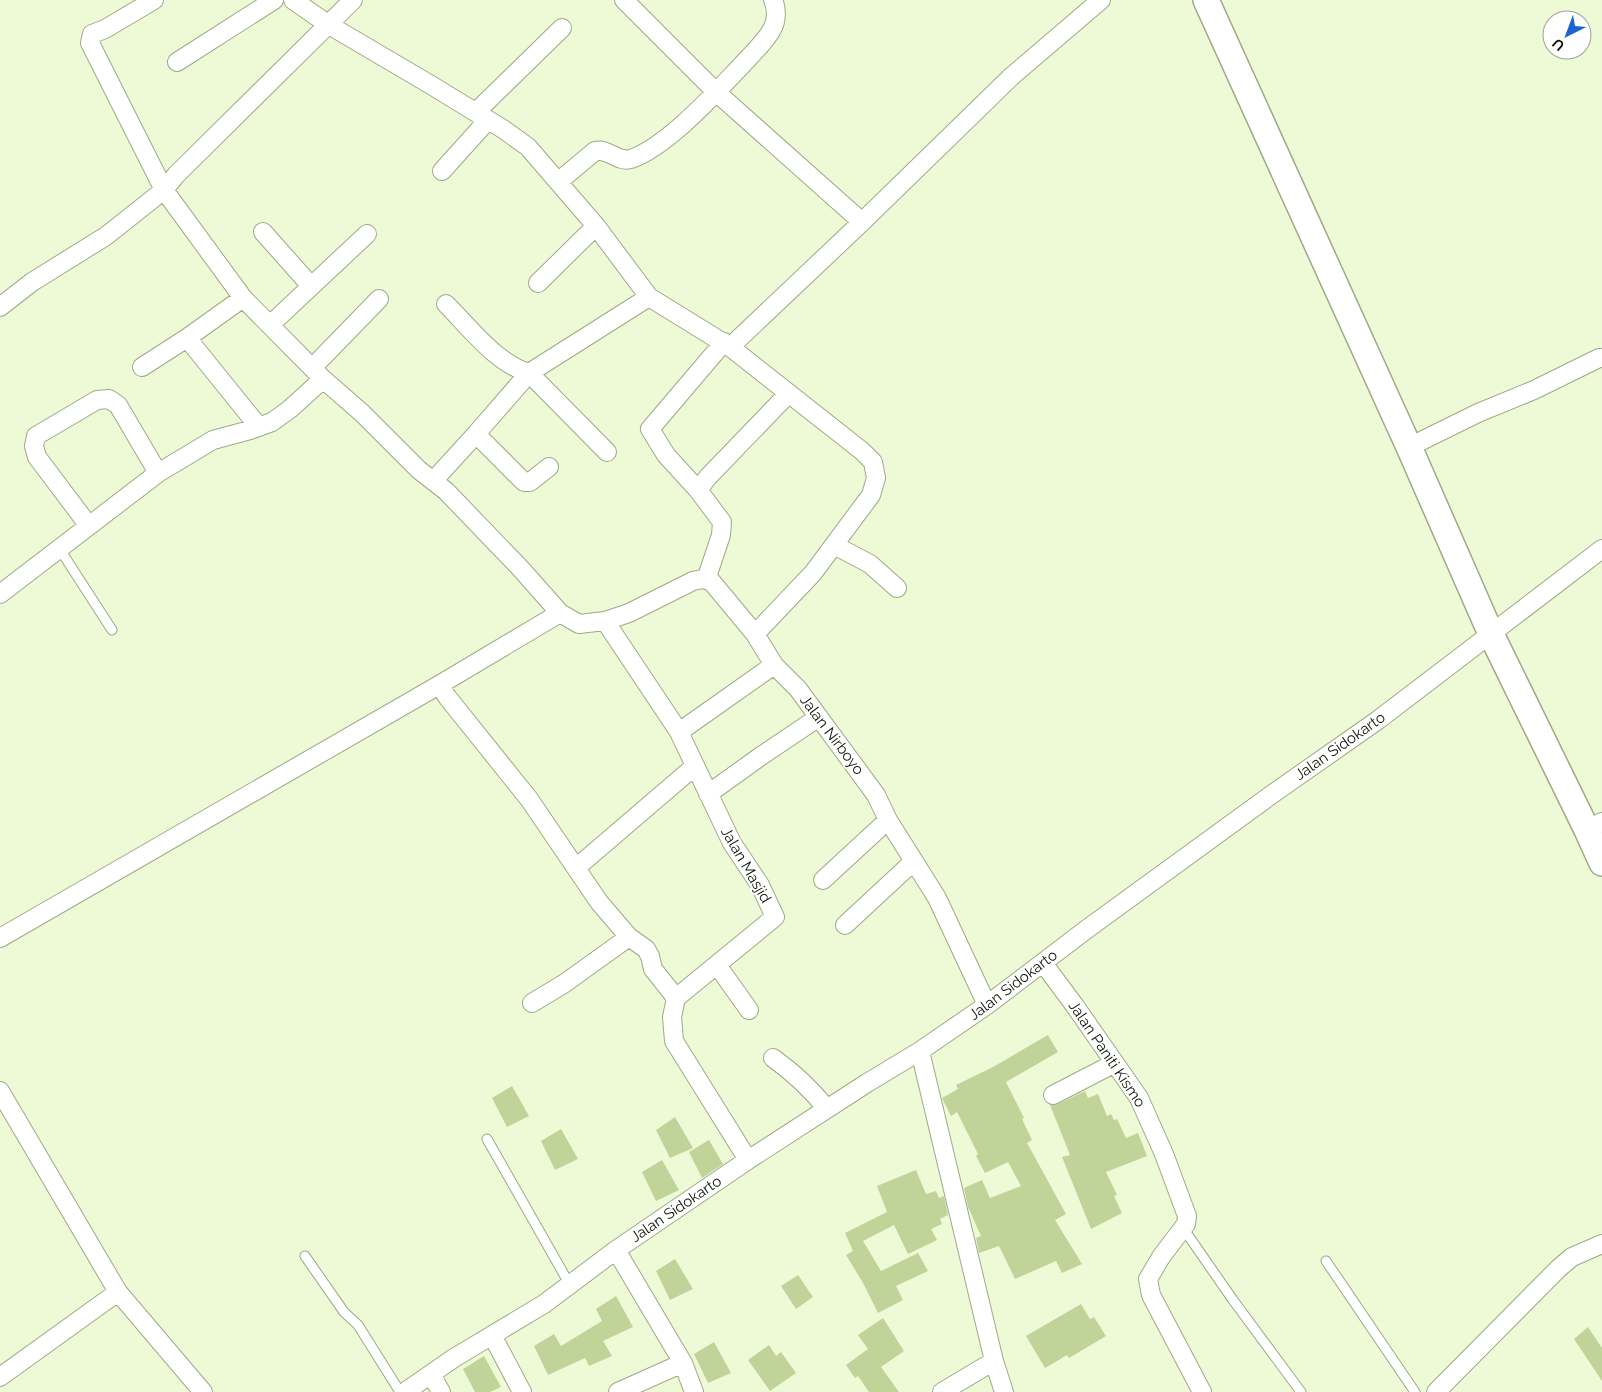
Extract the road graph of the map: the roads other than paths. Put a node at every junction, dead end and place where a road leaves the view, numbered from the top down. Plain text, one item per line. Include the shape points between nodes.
1 (154, 0) edge
2 (274, 0) edge
3 (293, 0) edge
4 (353, 0) edge
5 (624, 0) edge
6 (773, 0) edge
7 (1102, 0) edge
8 (1206, 0) edge
9 (329, 25) junction
10 (562, 28) dead end
11 (177, 62) dead end
12 (716, 92) junction
13 (482, 116) junction
14 (442, 171) dead end
15 (558, 182) junction
16 (164, 190) junction
17 (862, 222) junction
18 (596, 226) junction
19 (263, 232) dead end
20 (367, 234) dead end
21 (538, 283) dead end
22 (311, 286) junction
23 (649, 297) junction
24 (243, 298) junction
25 (379, 299) dead end
26 (446, 304) dead end
27 (0, 307) edge
28 (270, 325) junction
29 (187, 338) junction
30 (727, 345) junction
31 (1602, 358) edge
32 (142, 367) dead end
33 (317, 373) junction
34 (530, 373) junction
35 (789, 393) junction
36 (259, 427) junction
37 (476, 434) junction
38 (1408, 447) junction
39 (608, 452) dead end
40 (550, 467) dead end
41 (158, 473) junction
42 (434, 480) junction
43 (698, 490) junction
44 (89, 526) junction
45 (834, 545) junction
46 (59, 548) junction
47 (1602, 549) edge
48 (706, 580) junction
49 (897, 588) dead end
50 (0, 594) edge
51 (560, 613) junction
52 (605, 621) junction
53 (112, 630) dead end
54 (756, 634) junction
55 (1491, 634) junction
56 (774, 665) junction
57 (439, 685) junction
58 (818, 718) junction
59 (679, 732) junction
60 (695, 766) junction
61 (708, 794) junction
62 (888, 820) junction
63 (1595, 826) edge
64 (914, 862) junction
65 (1602, 864) edge
66 (576, 868) junction
67 (823, 880) dead end
68 (845, 925) dead end
69 (629, 937) junction
70 (0, 938) edge
71 (1043, 962) junction
72 (717, 965) junction
73 (676, 998) junction
74 (532, 1003) dead end
75 (986, 1005) junction
76 (749, 1010) dead end
77 (920, 1051) junction
78 (772, 1058) dead end
79 (1115, 1063) junction
80 (0, 1090) edge
81 (1053, 1095) dead end
82 (827, 1109) junction
83 (487, 1139) dead end
84 (748, 1160) junction
85 (1183, 1228) junction
86 (1602, 1244) edge
87 (616, 1250) junction
88 (305, 1256) dead end
89 (1326, 1261) dead end
90 (570, 1284) junction
91 (118, 1292) junction
92 (492, 1336) junction
93 (994, 1361) junction
94 (683, 1363) junction
95 (431, 1374) junction
96 (0, 1377) edge
97 (203, 1392) edge
98 (400, 1392) edge
99 (405, 1392) edge
100 (441, 1392) edge
101 (522, 1392) edge
102 (618, 1392) edge
103 (694, 1392) edge
104 (942, 1392) edge
105 (1004, 1392) edge
106 (1202, 1392) edge
107 (1301, 1392) edge
108 (1416, 1392) edge
109 (1436, 1392) edge

1 - 16 street via 106,30 92,34 90,42
2 - 11 street
3 - 9 street
4 - 9 street
5 - 12 street
6 - 12 street via 777,8 773,29
7 - 17 street via 1012,76
8 - 38 main road
9 - 13 street
9 - 16 street
10 - 13 street
12 - 15 street via 656,146 626,160 601,150 595,151
12 - 17 street
13 - 14 street
13 - 15 street via 528,147
15 - 18 street
16 - 24 street
16 - 27 street via 106,236 32,282
17 - 30 street
18 - 21 street
18 - 23 street
19 - 22 street
20 - 22 street
22 - 28 street
23 - 30 street
23 - 34 street
24 - 28 street
24 - 29 street
25 - 33 street
26 - 34 street via 500,359
28 - 33 street
29 - 32 street
29 - 36 street
30 - 35 street
30 - 43 street via 654,435
31 - 38 street
33 - 36 street via 290,409
33 - 42 street via 419,470
34 - 37 street
34 - 39 street
35 - 43 street
35 - 45 street via 873,462 876,478 871,495
36 - 41 street via 213,440
37 - 40 street via 524,482 530,482
37 - 42 street
38 - 55 main road
41 - 44 street
41 - 44 street via 118,405 109,399 97,400 36,436 37,457
42 - 51 street via 490,535
43 - 48 street via 722,522
44 - 46 street
45 - 49 street via 870,564
45 - 54 street via 813,573
46 - 50 street
46 - 53 lane
47 - 55 street, Jalan Sidokarto
48 - 52 street via 693,581
48 - 54 street, Jalan Nirboyo via 711,581
51 - 52 street via 579,624
51 - 57 street
52 - 59 street, Jalan Masjid
54 - 56 street, Jalan Nirboyo
55 - 63 main road
55 - 71 street, Jalan Sidokarto via 1378,720
56 - 58 street, Jalan Nirboyo via 798,689
56 - 59 street
57 - 66 street via 529,799
57 - 70 street
58 - 61 street
58 - 62 street, Jalan Nirboyo via 876,795
59 - 60 street, Jalan Masjid
60 - 61 street, Jalan Masjid
60 - 66 street
61 - 72 street, Jalan Masjid via 775,917
62 - 64 street, Jalan Nirboyo
62 - 67 street
63 - 65 main road
64 - 68 street
64 - 75 street, Jalan Nirboyo via 937,898
66 - 69 street
69 - 73 street via 646,949 653,968
69 - 74 street
71 - 75 street, Jalan Sidokarto
71 - 79 street, Jalan Paniti Kismo
72 - 73 street, Jalan Masjid
72 - 76 street
73 - 84 street via 672,1017 674,1041
75 - 77 street, Jalan Sidokarto
77 - 82 street, Jalan Sidokarto
77 - 93 street
78 - 82 street via 803,1081
79 - 81 street
79 - 85 street, Jalan Paniti Kismo via 1139,1098 1164,1154 1187,1216
80 - 91 street
82 - 84 street, Jalan Sidokarto
83 - 90 lane
84 - 87 street, Jalan Sidokarto
85 - 106 street via 1148,1279 1151,1295
85 - 107 lane
86 - 109 street via 1572,1257 1559,1268
87 - 90 street, Jalan Sidokarto
87 - 94 street
88 - 98 lane via 344,1312 358,1325
89 - 108 lane
90 - 92 street, Jalan Sidokarto
91 - 96 street
91 - 97 street
92 - 95 street, Jalan Sidokarto
92 - 101 street
93 - 104 street
93 - 105 street
94 - 102 street
94 - 103 street
95 - 99 street, Jalan Sidokarto
95 - 100 street

